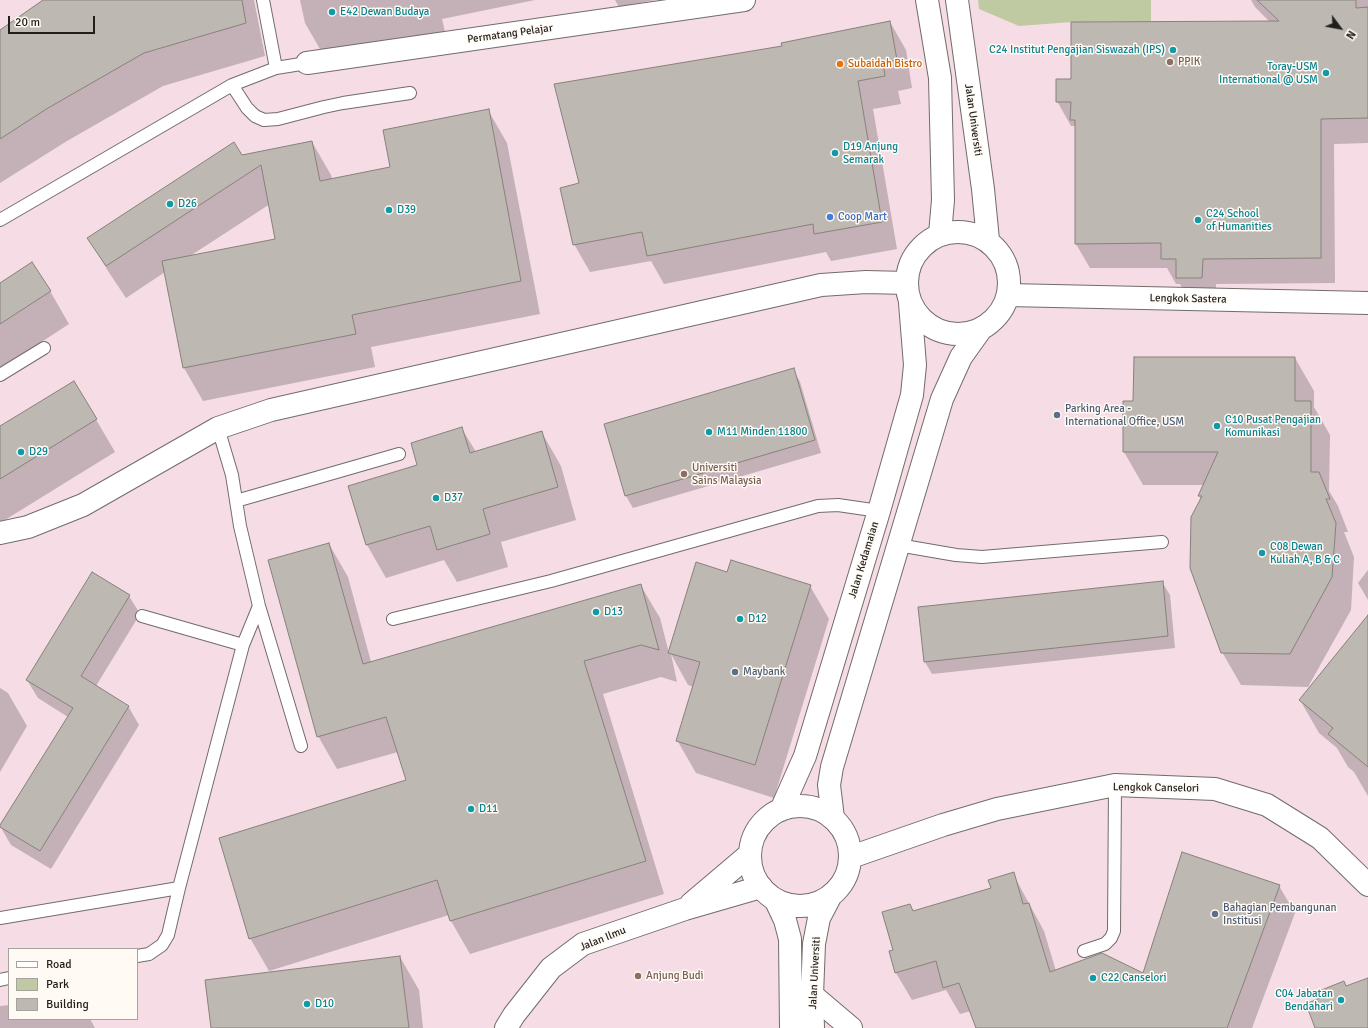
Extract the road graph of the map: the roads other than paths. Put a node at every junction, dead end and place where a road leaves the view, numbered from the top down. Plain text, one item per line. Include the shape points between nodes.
1 (263, 0) edge
2 (744, 0) edge
3 (927, 0) edge
4 (958, 0) edge
5 (307, 63) joint
6 (276, 68) junction
7 (232, 85) junction
8 (410, 93) dead end
9 (0, 220) edge
10 (940, 234) junction
11 (988, 240) junction
12 (908, 293) junction
13 (1008, 295) junction
14 (1368, 303) edge
15 (981, 329) junction
16 (44, 348) dead end
17 (0, 375) edge
18 (218, 428) junction
19 (399, 454) dead end
20 (236, 501) junction
21 (879, 511) junction
22 (0, 533) edge
23 (1162, 542) dead end
24 (898, 545) junction
25 (259, 606) junction
26 (142, 616) dead end
27 (393, 619) dead end
28 (243, 645) junction
29 (301, 746) dead end
30 (1115, 785) junction
31 (781, 810) junction
32 (833, 818) junction
33 (750, 854) junction
34 (850, 857) junction
35 (1368, 885) edge
36 (179, 888) junction
37 (768, 894) junction
38 (830, 897) junction
39 (685, 909) junction
40 (0, 918) edge
41 (1084, 952) dead end
42 (138, 956) edge
43 (812, 995) junction
44 (506, 1028) edge
45 (791, 1028) edge
46 (813, 1028) edge
47 (851, 1028) edge

1 - 6 lane
2 - 5 street, Permatang Pelajar
3 - 10 street via 940,78 943,200
4 - 11 street, Jalan Universiti
5 - 6 lane, Permatang Pelajar
6 - 7 lane, Permatang Pelajar
7 - 8 lane via 246,108 264,120 278,119 324,106
7 - 9 lane, Permatang Pelajar
10 - 11 street via 956,231 973,233
10 - 12 street via 917,252 910,264
11 - 13 street via 1004,258 1010,282
12 - 15 street via 919,317 932,328 964,334
12 - 18 street via 866,282 821,285 271,410
12 - 21 street, Jalan Kedamaian via 915,365 912,395
13 - 14 street, Lengkok Sastera
13 - 15 street via 1003,309 993,321
15 - 24 street via 961,357 942,399
16 - 17 lane
18 - 20 lane via 232,475
18 - 22 street via 82,505 28,527
19 - 20 lane
20 - 25 lane
21 - 27 lane via 838,505 818,506 551,581
21 - 31 street, Jalan Kedamaian via 805,756
23 - 24 lane via 982,557
24 - 32 street via 832,767 829,785
25 - 28 lane
25 - 29 lane
26 - 28 lane
28 - 36 lane
30 - 34 street, Lengkok Canselori via 997,809
30 - 35 street, Lengkok Canselori via 1215,788 1267,805 1320,838
30 - 41 lane via 1114,931 1105,944
31 - 32 street via 799,806 816,809
31 - 33 street via 769,817 759,828
32 - 34 street via 843,829
33 - 37 street via 752,872
33 - 39 street, Jalan Ilmu
34 - 38 street via 848,872 841,886
36 - 40 lane
36 - 42 lane via 168,935 162,945 149,954
37 - 38 street via 795,906 814,905
37 - 39 street, Jalan Ilmu
37 - 45 street, Jalan Universiti via 785,920 790,939
38 - 43 street, Jalan Universiti via 819,918 814,944
39 - 44 street, Jalan Ilmu via 583,944 551,968
43 - 46 street, Jalan Universiti
43 - 47 street

